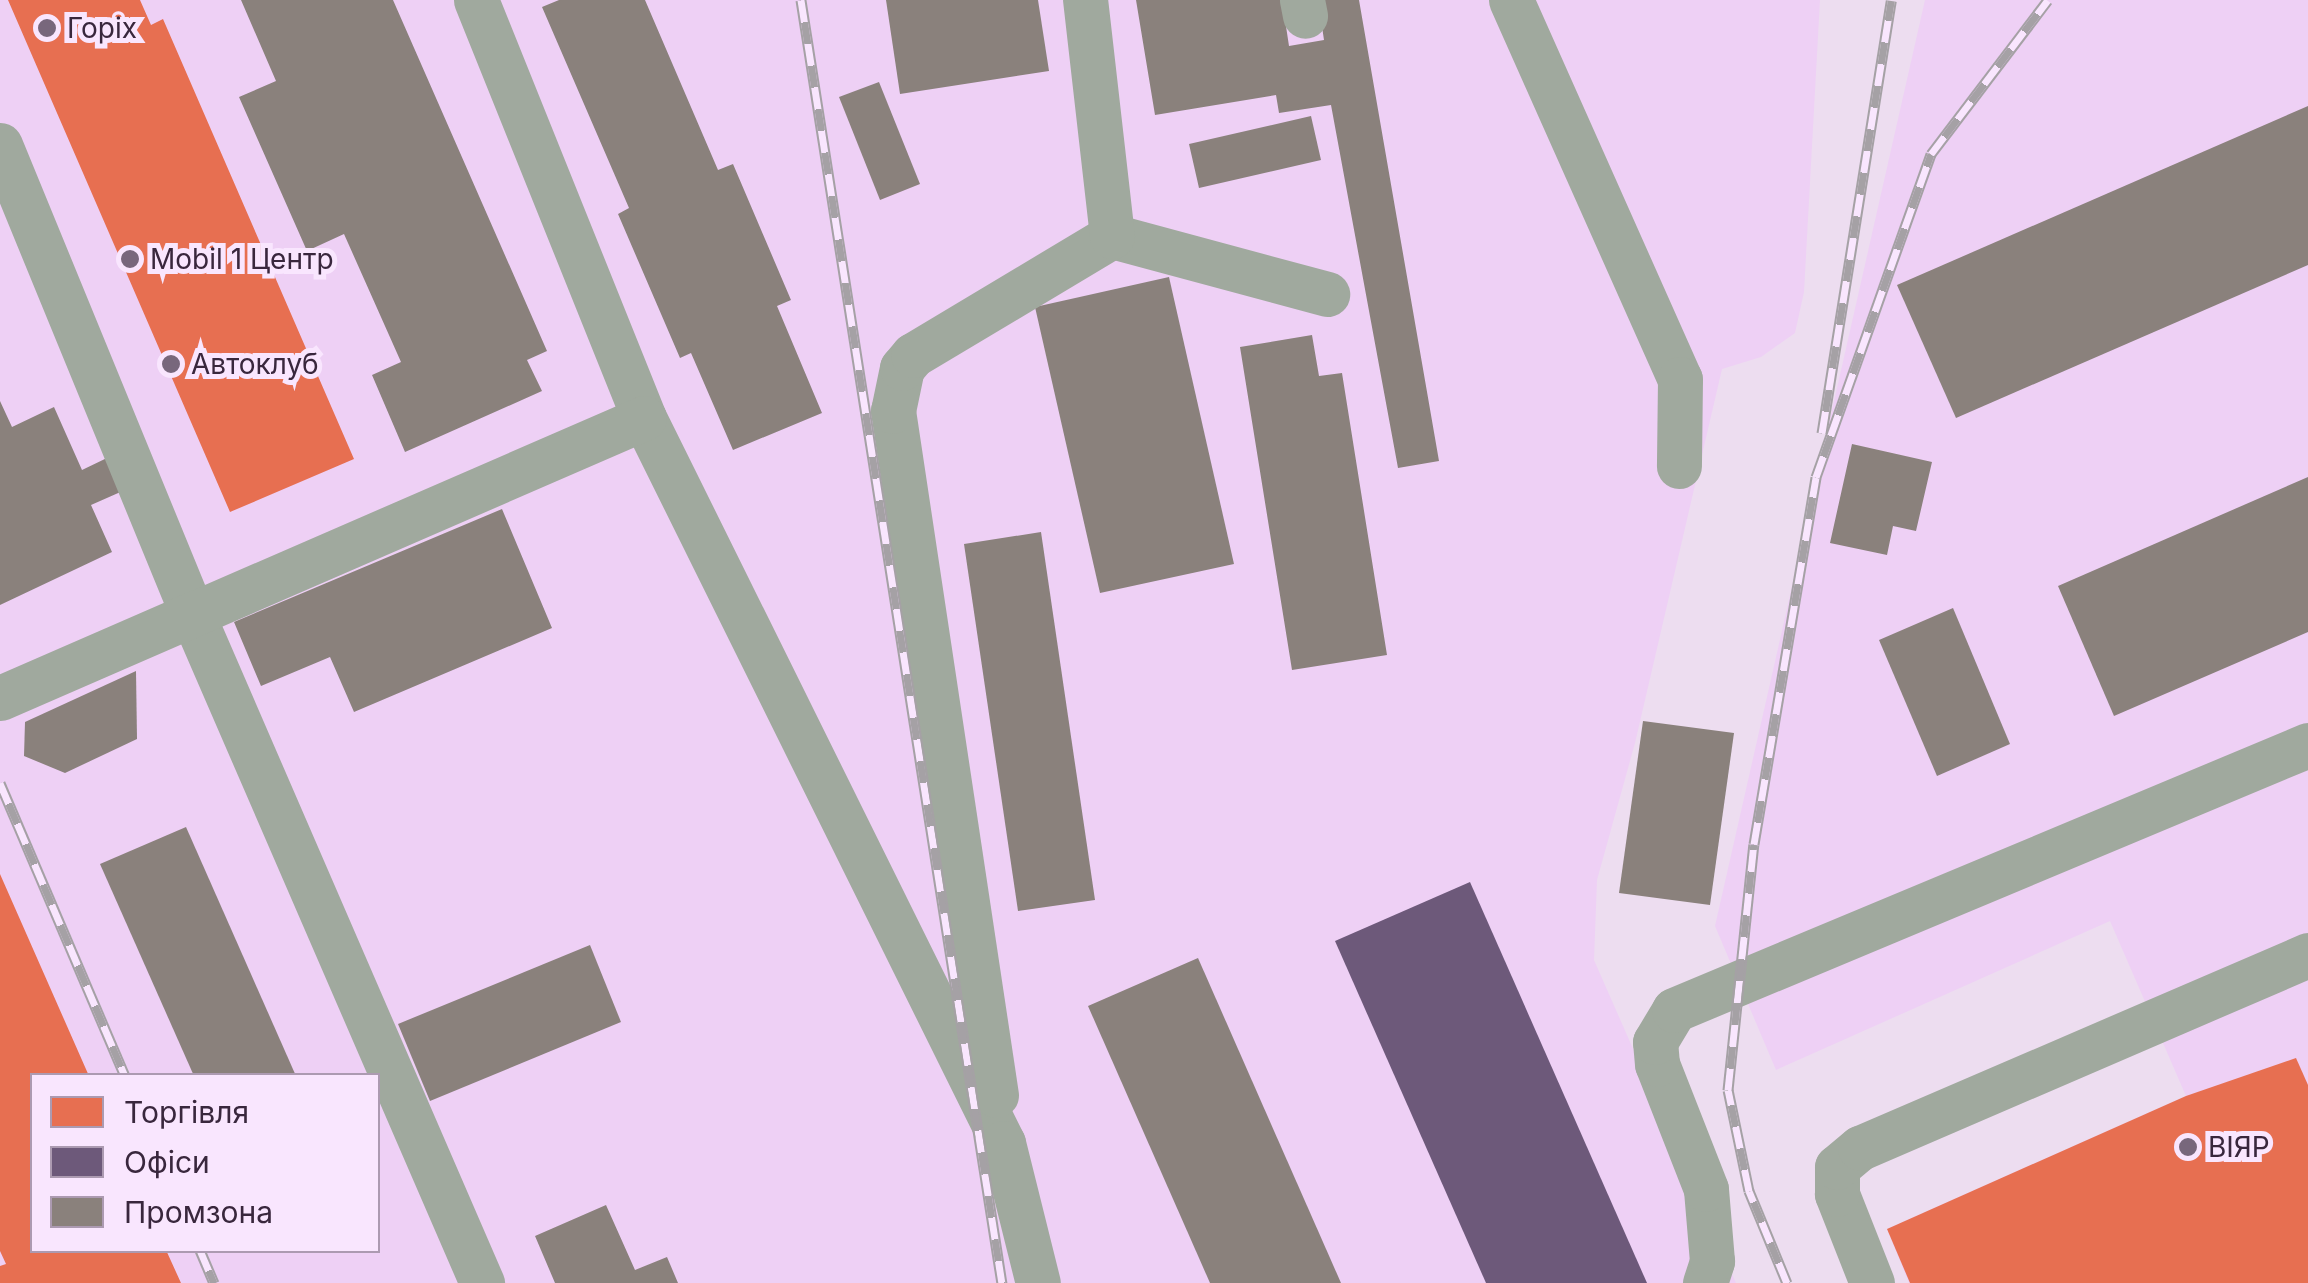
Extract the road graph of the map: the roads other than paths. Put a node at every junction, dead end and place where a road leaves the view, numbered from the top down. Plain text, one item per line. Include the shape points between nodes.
1 (476, 0) edge
2 (1085, 0) edge
3 (1511, 0) edge
4 (0, 145) edge
5 (1112, 236) junction
6 (1328, 294) dead end
7 (644, 418) junction
8 (1678, 466) dead end
9 (194, 618) junction
10 (0, 698) edge
11 (2308, 746) edge
12 (2308, 956) edge
13 (1004, 1143) junction
14 (482, 1283) edge
15 (1038, 1283) edge
16 (1706, 1283) edge
17 (1872, 1283) edge

1 - 7 lane
2 - 5 lane
3 - 8 lane via 1680,379
4 - 9 lane
5 - 6 lane
5 - 13 lane via 913,355 895,390
7 - 9 lane
7 - 13 lane
9 - 10 lane
9 - 14 lane
11 - 16 lane via 1674,1010 1654,1042 1706,1189 1712,1261
12 - 17 lane via 1860,1148 1837,1167 1836,1194
13 - 15 lane

